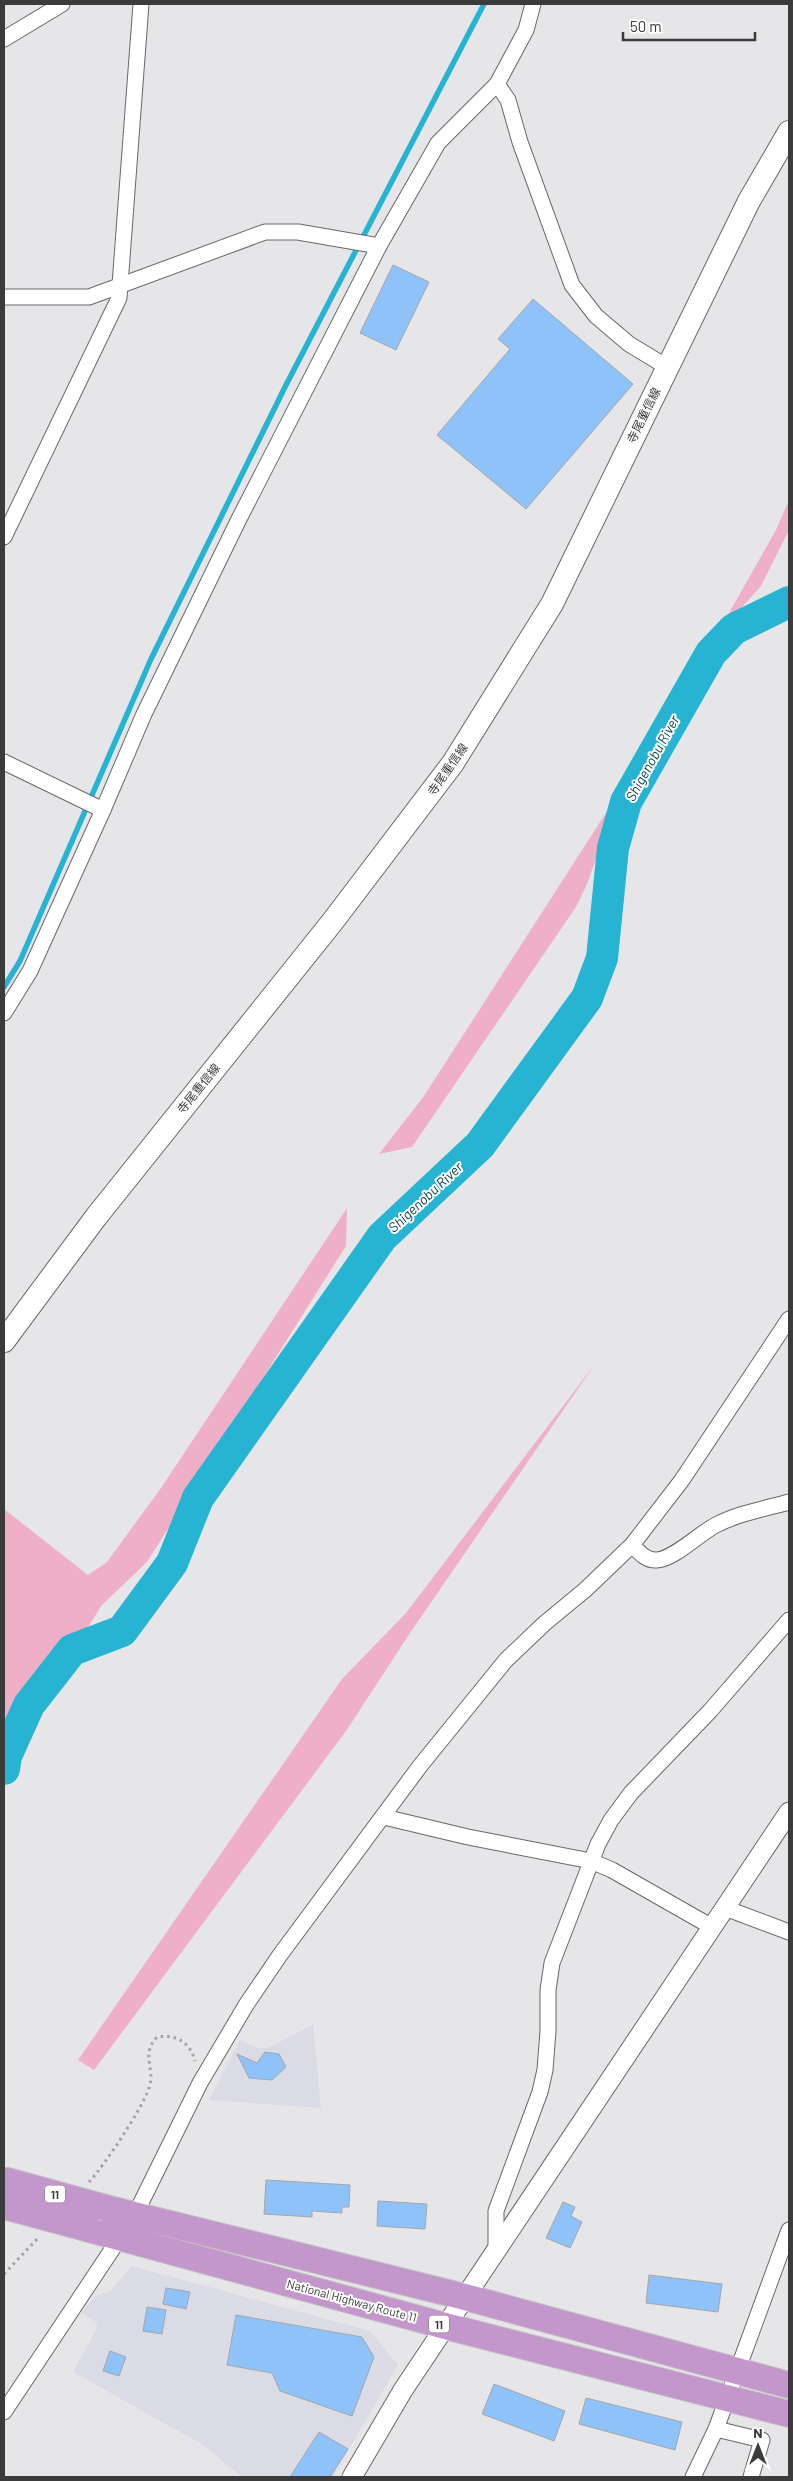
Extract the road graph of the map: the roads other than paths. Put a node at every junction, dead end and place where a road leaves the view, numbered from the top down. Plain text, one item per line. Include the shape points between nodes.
1 (62, 4) edge
2 (141, 4) edge
3 (533, 4) edge
4 (4, 39) edge
5 (497, 84) junction
6 (789, 132) edge
7 (379, 246) junction
8 (121, 284) junction
9 (4, 297) edge
10 (667, 367) junction
11 (4, 537) edge
12 (4, 762) edge
13 (103, 810) junction
14 (4, 1013) edge
15 (789, 1320) edge
16 (4, 1341) edge
17 (789, 1502) edge
18 (632, 1545) junction
19 (789, 1620) edge
20 (789, 1812) edge
21 (384, 1816) junction
22 (591, 1861) junction
23 (725, 1908) junction
24 (712, 1927) junction
25 (789, 1932) edge
26 (4, 2180) edge
27 (4, 2206) edge
28 (135, 2215) junction
29 (789, 2230) edge
30 (120, 2237) junction
31 (496, 2253) junction
32 (466, 2297) junction
33 (445, 2326) junction
34 (737, 2370) junction
35 (789, 2385) edge
36 (727, 2397) junction
37 (4, 2412) edge
38 (789, 2414) edge
39 (716, 2429) junction
40 (352, 2477) edge
41 (693, 2477) edge
42 (751, 2477) edge

1 - 4 street
2 - 8 street
3 - 5 street via 526,30
5 - 7 street via 438,143
5 - 10 street via 508,100 572,285 596,316 629,344
6 - 10 main road, 寺尾重信線 via 750,201
7 - 8 street via 298,232 265,232
7 - 13 street via 152,696
8 - 9 street via 89,297
8 - 11 street via 119,298
10 - 16 main road, 寺尾重信線 via 552,604 453,763 333,921 96,1217
12 - 13 street
13 - 14 street via 30,971
15 - 18 street via 682,1480
17 - 18 street via 716,1525 658,1560 646,1558
18 - 21 street via 506,1660
19 - 22 street via 710,1711 631,1793 611,1820
20 - 23 street
21 - 22 street via 468,1837
21 - 28 street via 246,2005 200,2083
22 - 24 street
22 - 31 street via 552,1963 545,2070 496,2211
23 - 24 street
23 - 25 street
24 - 31 street
26 - 28 highway, 11, bridge
27 - 30 highway, National Highway Route 11 / 11, bridge
28 - 30 street
28 - 32 highway, 11
29 - 34 street
30 - 33 highway, National Highway Route 11 / 11
30 - 37 street
31 - 32 street
32 - 33 street
32 - 34 highway, 11
33 - 36 highway, National Highway Route 11 / 11
33 - 40 street
34 - 35 highway, 11
34 - 36 street
36 - 38 highway, National Highway Route 11 / 11
36 - 39 street
39 - 41 street
39 - 42 street via 762,2440

